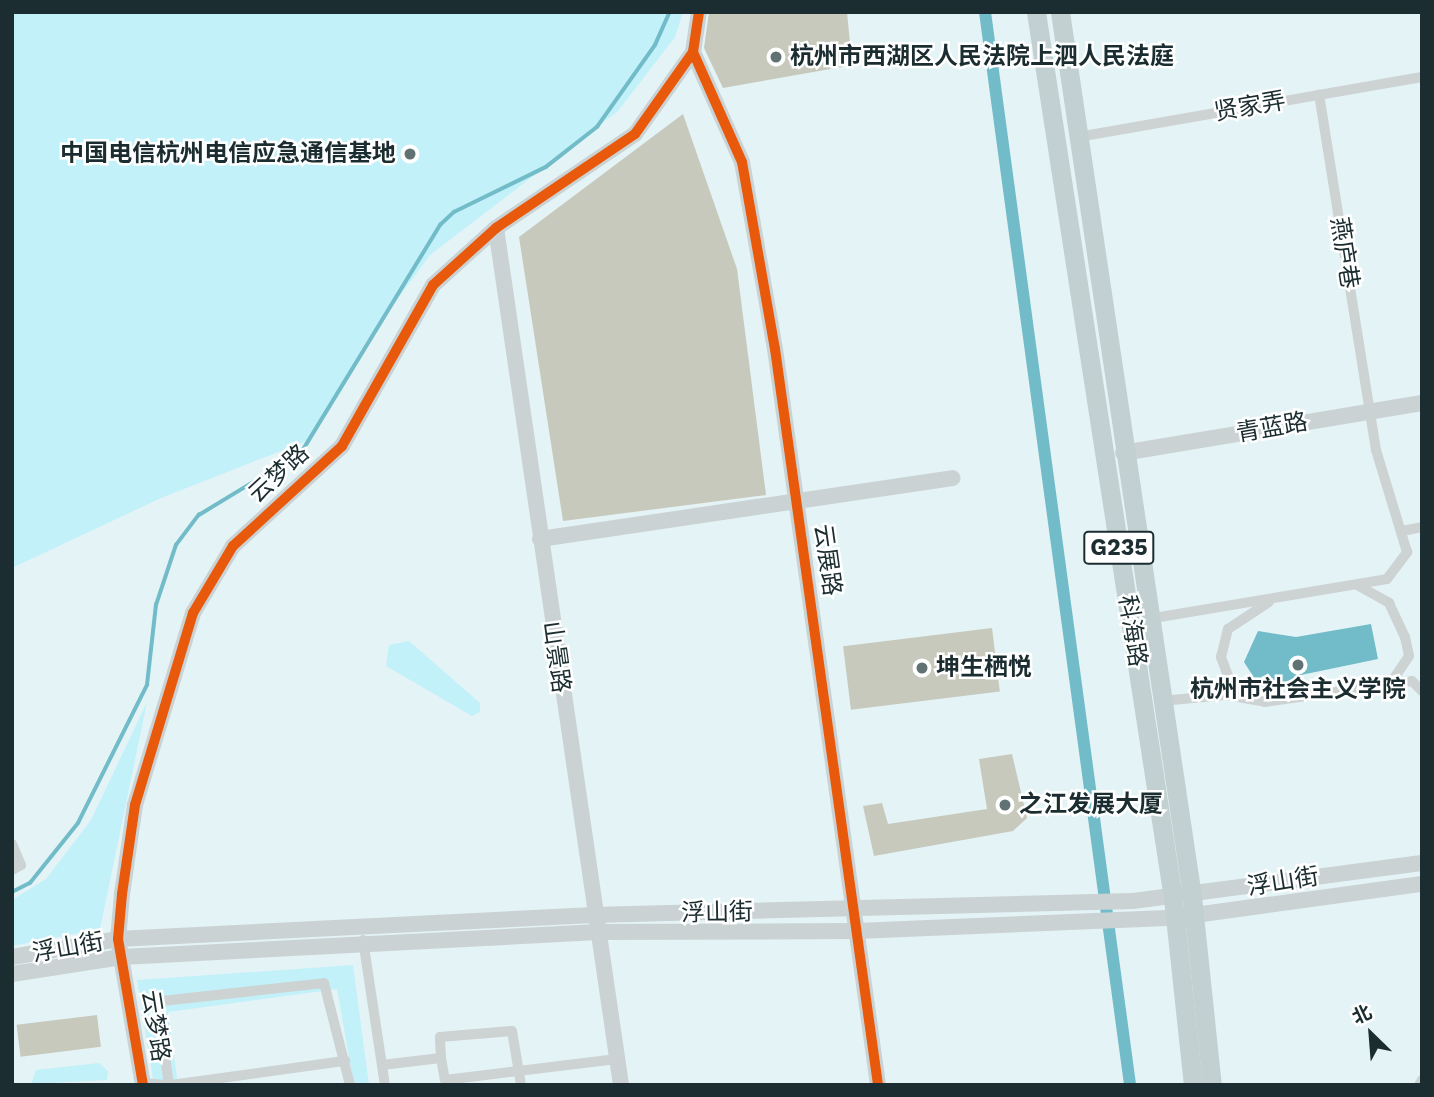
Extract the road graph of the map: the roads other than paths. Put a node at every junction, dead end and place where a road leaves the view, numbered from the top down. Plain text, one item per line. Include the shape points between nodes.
1 (699, 12) edge
2 (1036, 12) edge
3 (1059, 12) edge
4 (693, 52) junction
5 (1422, 77) edge
6 (1319, 95) junction
7 (1078, 137) junction
8 (496, 228) junction
9 (1422, 402) edge
10 (1370, 411) junction
11 (1123, 453) junction
12 (953, 478) dead end
13 (797, 498) junction
14 (1422, 527) edge
15 (1402, 531) junction
16 (540, 539) junction
17 (1357, 584) junction
18 (1271, 600) junction
19 (1148, 619) junction
20 (1389, 686) junction
21 (1422, 691) edge
22 (1244, 698) junction
23 (1161, 701) junction
24 (12, 844) edge
25 (1422, 863) edge
26 (12, 870) edge
27 (1422, 884) edge
28 (1182, 907) junction
29 (857, 911) junction
30 (593, 915) junction
31 (362, 931) junction
32 (857, 931) junction
33 (598, 932) junction
34 (118, 939) junction
35 (363, 948) junction
36 (12, 957) edge
37 (122, 957) junction
38 (12, 974) edge
39 (441, 1058) junction
40 (617, 1059) junction
41 (345, 1061) junction
42 (382, 1065) junction
43 (520, 1071) junction
44 (1422, 1080) edge
45 (143, 1084) edge
46 (169, 1085) edge
47 (350, 1085) edge
48 (385, 1085) edge
49 (521, 1085) edge
50 (621, 1085) edge
51 (878, 1085) edge
52 (1193, 1085) edge
53 (1212, 1085) edge
54 (1419, 1085) edge

1 - 4 street, 云梦路
2 - 28 highway, 科海路 / G235
3 - 7 highway, 科海路 / G235
4 - 8 street, 云梦路 via 635,134
4 - 13 street, 云展路 via 742,162
5 - 6 street, 贤家弄
6 - 7 street, 贤家弄
6 - 10 street, 燕庐巷
7 - 11 highway, 科海路 / G235
8 - 16 street, 山景路
8 - 34 street, 云梦路 via 433,285 342,446 233,546 193,613 135,806
9 - 10 street, 青蓝路
10 - 11 street, 青蓝路
10 - 15 street, 燕庐巷
11 - 19 highway, 科海路 / G235
12 - 13 street
13 - 16 street
13 - 29 street, 云展路
14 - 15 street
15 - 17 street via 1407,552 1387,579
16 - 30 street, 山景路
17 - 18 street
17 - 20 street via 1389,603 1405,637 1409,656
18 - 19 street
18 - 22 street via 1228,629 1221,657 1232,687
19 - 23 highway, 科海路 / G235
20 - 21 street via 1412,681
20 - 22 street via 1265,702
22 - 23 street
23 - 28 highway, 科海路 / G235
24 - 26 street via 21,865
25 - 28 street, 浮山街
27 - 28 street, 浮山街
28 - 29 street, 浮山街 via 1133,901
28 - 32 street, 浮山街 via 1136,919
28 - 52 highway, 科海路 / G235
28 - 53 highway, 科海路 / G235
29 - 30 street, 浮山街
29 - 32 street, 云展路
30 - 31 street, 浮山街
30 - 33 street, 山景路
31 - 34 street, 浮山街
31 - 35 street
32 - 33 street, 浮山街
32 - 51 street, 云展路
33 - 35 street, 浮山街
33 - 40 street, 山景路
34 - 36 street, 浮山街
34 - 37 street, 云梦路
35 - 37 street, 浮山街
35 - 42 street
37 - 38 street, 浮山街
37 - 45 street, 云梦路
39 - 42 street
39 - 43 street via 445,1080
39 - 43 street via 440,1037 512,1031
40 - 43 street
40 - 50 street, 山景路
41 - 46 street
41 - 46 street via 324,983 162,1001 159,1013
41 - 47 street
42 - 48 street
43 - 49 street
44 - 54 street
45 - 46 street

